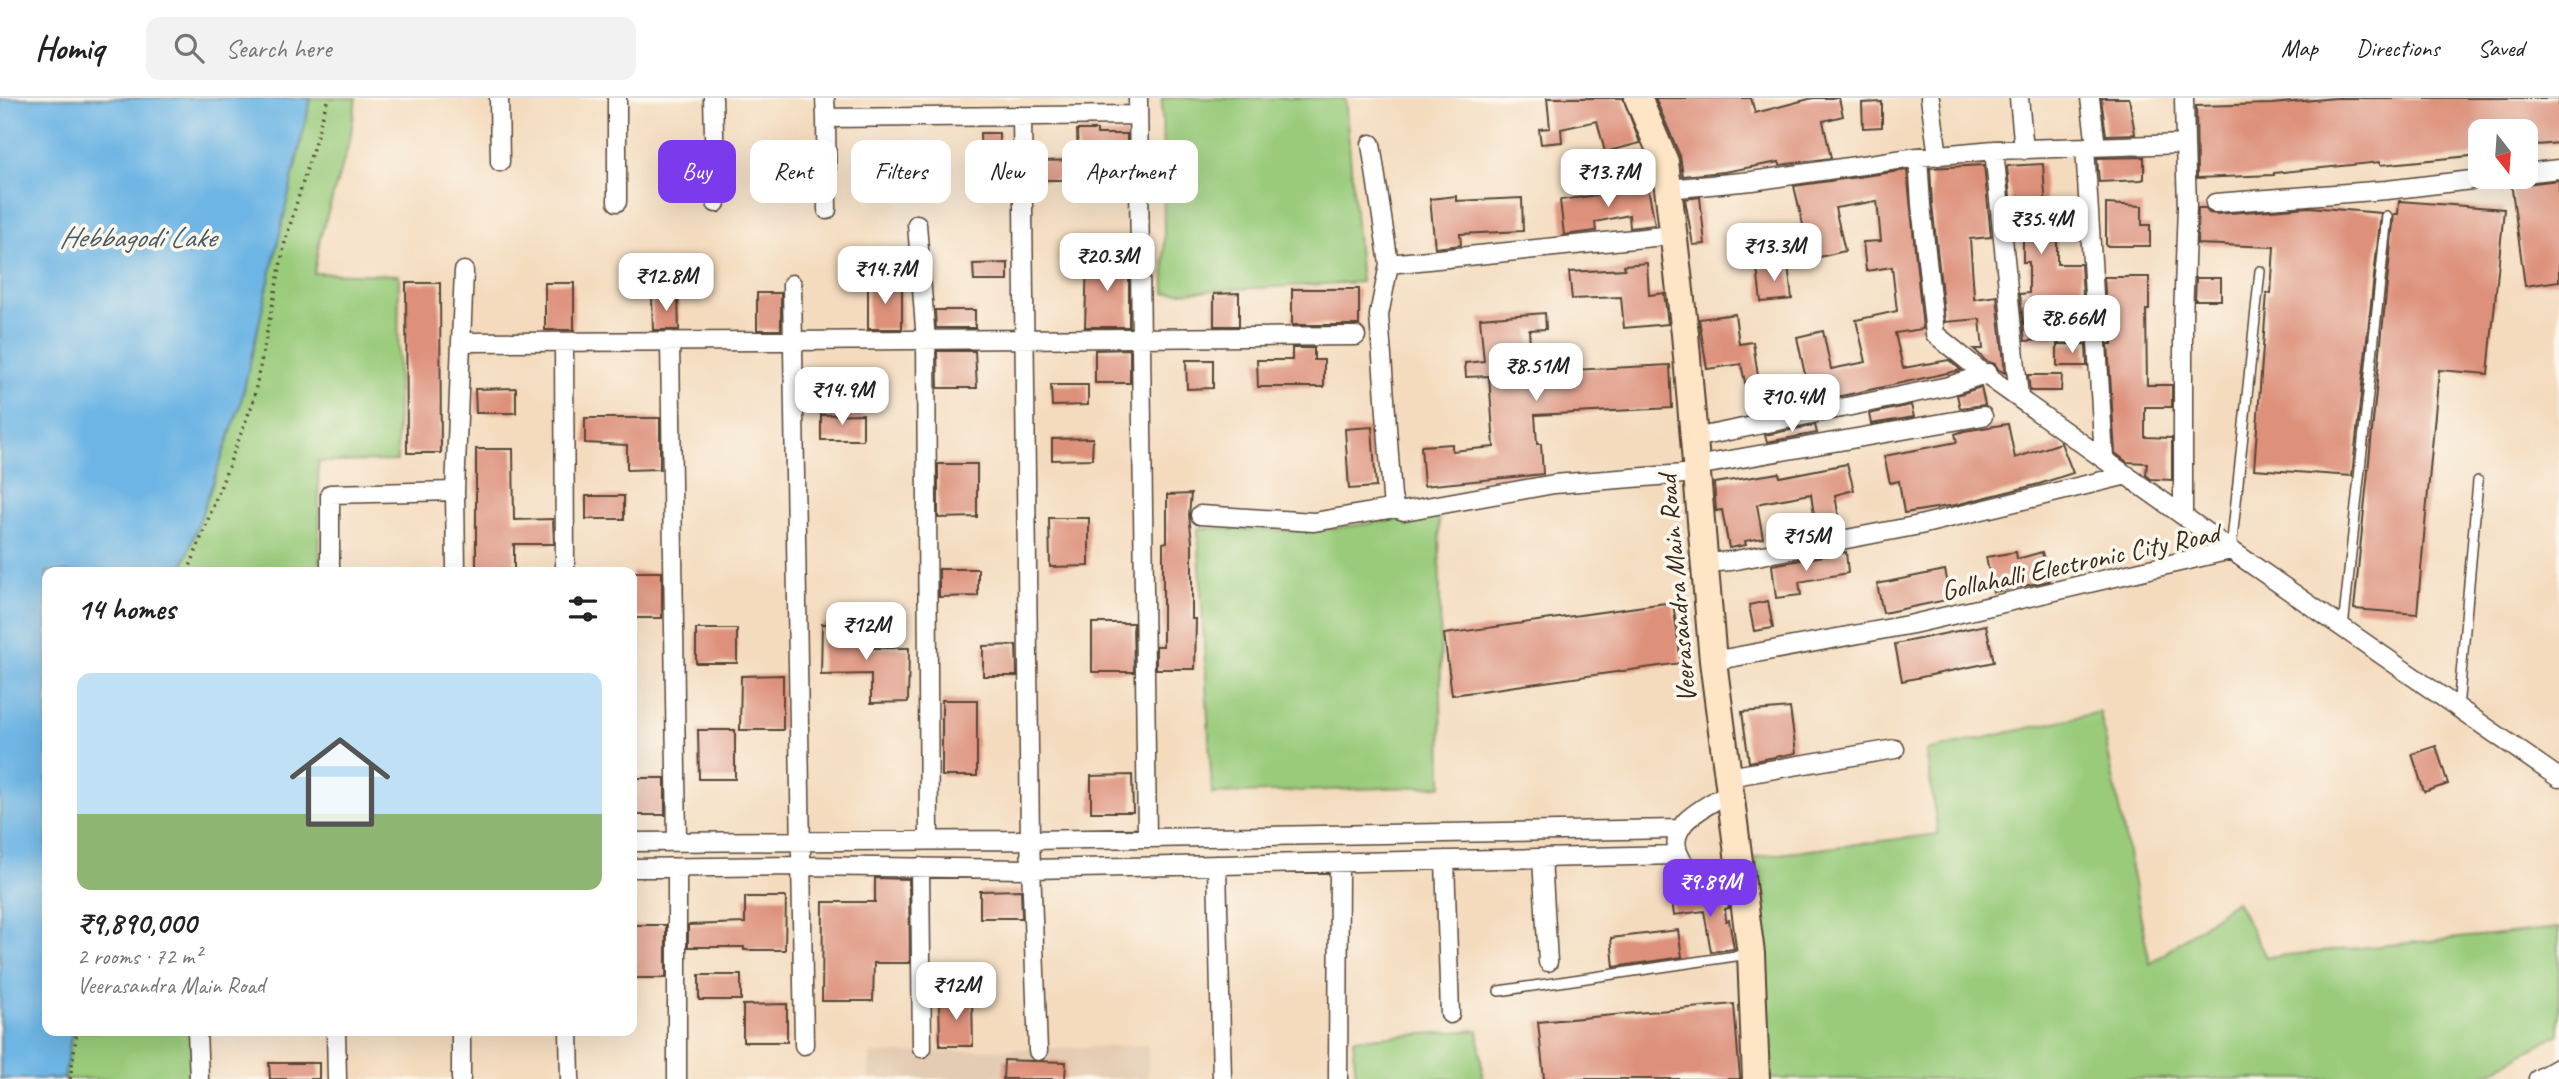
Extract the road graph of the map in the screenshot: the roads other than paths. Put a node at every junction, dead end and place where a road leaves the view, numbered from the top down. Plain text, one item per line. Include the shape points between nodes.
1 (499, 98) edge
2 (617, 98) edge
3 (713, 98) edge
4 (825, 98) edge
5 (1638, 98) edge
6 (1930, 98) edge
7 (2019, 98) edge
8 (2090, 98) edge
9 (2184, 98) edge
10 (1138, 106) edge
11 (1022, 116) junction
12 (826, 118) junction
13 (714, 140) edge
14 (1371, 144) dead end
15 (2185, 144) junction
16 (2090, 147) junction
17 (1994, 150) junction
18 (2024, 150) junction
19 (1918, 156) junction
20 (1938, 156) junction
21 (500, 162) dead end
22 (2559, 169) edge
23 (2538, 171) edge
24 (2468, 180) edge
25 (1668, 189) junction
26 (617, 202) dead end
27 (2215, 203) dead end
28 (827, 210) dead end
29 (2387, 216) dead end
30 (917, 224) dead end
31 (1673, 235) junction
32 (1389, 264) junction
33 (464, 271) dead end
34 (2260, 271) dead end
35 (792, 284) dead end
36 (1356, 336) dead end
37 (1140, 338) junction
38 (1026, 340) junction
39 (670, 341) junction
40 (793, 341) junction
41 (926, 341) junction
42 (461, 342) junction
43 (564, 342) junction
44 (1988, 373) junction
45 (2019, 397) junction
46 (1983, 416) dead end
47 (1694, 438) junction
48 (2104, 457) junction
49 (1696, 470) junction
50 (2127, 475) junction
51 (2479, 481) dead end
52 (455, 491) junction
53 (1395, 508) junction
54 (1200, 515) dead end
55 (2183, 515) junction
56 (2231, 550) junction
57 (1704, 563) junction
58 (330, 567) edge
59 (456, 567) edge
60 (565, 567) edge
61 (2343, 628) junction
62 (1713, 661) junction
63 (2458, 709) junction
64 (1895, 749) dead end
65 (2559, 778) edge
66 (1729, 784) junction
67 (1680, 829) junction
68 (1560, 831) junction
69 (1147, 838) junction
70 (1030, 840) junction
71 (929, 841) junction
72 (637, 842) edge
73 (677, 842) junction
74 (801, 842) junction
75 (1679, 855) junction
76 (1551, 858) junction
77 (1445, 860) junction
78 (1339, 862) junction
79 (1217, 865) junction
80 (801, 866) junction
81 (920, 867) junction
82 (637, 868) edge
83 (677, 868) junction
84 (1032, 869) junction
85 (1744, 892) junction
86 (1751, 954) junction
87 (1548, 962) dead end
88 (1499, 991) dead end
89 (1450, 1014) dead end
90 (197, 1036) edge
91 (336, 1036) edge
92 (461, 1036) edge
93 (569, 1036) edge
94 (804, 1045) dead end
95 (922, 1048) dead end
96 (1038, 1051) dead end
97 (2559, 1067) edge
98 (199, 1079) edge
99 (337, 1079) edge
100 (461, 1079) edge
101 (570, 1079) edge
102 (677, 1079) edge
103 (1222, 1079) edge
104 (1338, 1079) edge
105 (1756, 1079) edge
106 (2539, 1079) edge

1 - 21 street
2 - 26 street
3 - 13 street
4 - 12 street
5 - 25 street, Veerasandra Main Road via 1665,162
6 - 20 street
7 - 18 street
8 - 16 street
9 - 15 street
10 - 11 street
10 - 37 street
11 - 12 street
11 - 38 street
12 - 28 street
14 - 32 street
15 - 16 street
15 - 55 street
16 - 18 street
16 - 48 street
17 - 18 street
17 - 20 street
17 - 45 street
19 - 20 street
19 - 25 street
19 - 44 street via 1935,334
22 - 23 street
24 - 27 street
25 - 31 street, Veerasandra Main Road
29 - 61 lane
30 - 41 street
31 - 32 street
31 - 47 street, Veerasandra Main Road
32 - 53 street via 1379,315
33 - 42 street
34 - 56 lane
35 - 40 street
36 - 37 street
37 - 38 street
37 - 69 street
38 - 41 street
38 - 70 street
39 - 40 street
39 - 43 street
39 - 73 street
40 - 41 street
40 - 74 street
41 - 71 street
42 - 43 street
42 - 52 street
43 - 60 street
44 - 45 street
44 - 47 street via 1949,386
45 - 48 street
46 - 49 street
47 - 49 street, Veerasandra Main Road
48 - 50 street
49 - 53 street via 1554,484
49 - 57 street, Veerasandra Main Road
50 - 55 street
50 - 57 street via 1920,525
51 - 63 lane
52 - 58 street via 330,494
52 - 59 street
53 - 54 street via 1314,522
55 - 56 street
56 - 61 street, Gollahalli Electronic City Road
56 - 62 street, Gollahalli Electronic City Road via 1913,624
57 - 62 street, Veerasandra Main Road
61 - 63 street, Gollahalli Electronic City Road
62 - 66 street, Veerasandra Main Road
63 - 65 street, Gollahalli Electronic City Road
64 - 66 street
66 - 67 street
66 - 85 street, Veerasandra Main Road
67 - 68 street
67 - 75 street via 1676,838
68 - 69 street
68 - 76 street
69 - 70 street
70 - 71 street
70 - 84 street
71 - 74 street
72 - 73 street
73 - 74 street
74 - 80 street
75 - 76 street
75 - 85 street via 1696,876
76 - 77 street
76 - 87 street
77 - 78 street
77 - 89 street
78 - 79 street
78 - 104 street
79 - 84 street
79 - 103 street
80 - 81 street
80 - 83 street
80 - 94 street
81 - 84 street
81 - 95 street
82 - 83 street
83 - 102 street
84 - 96 street
85 - 86 street, Veerasandra Main Road
86 - 88 lane
86 - 105 street, Veerasandra Main Road
90 - 98 street
91 - 99 street
92 - 100 street
93 - 101 street
97 - 106 street

